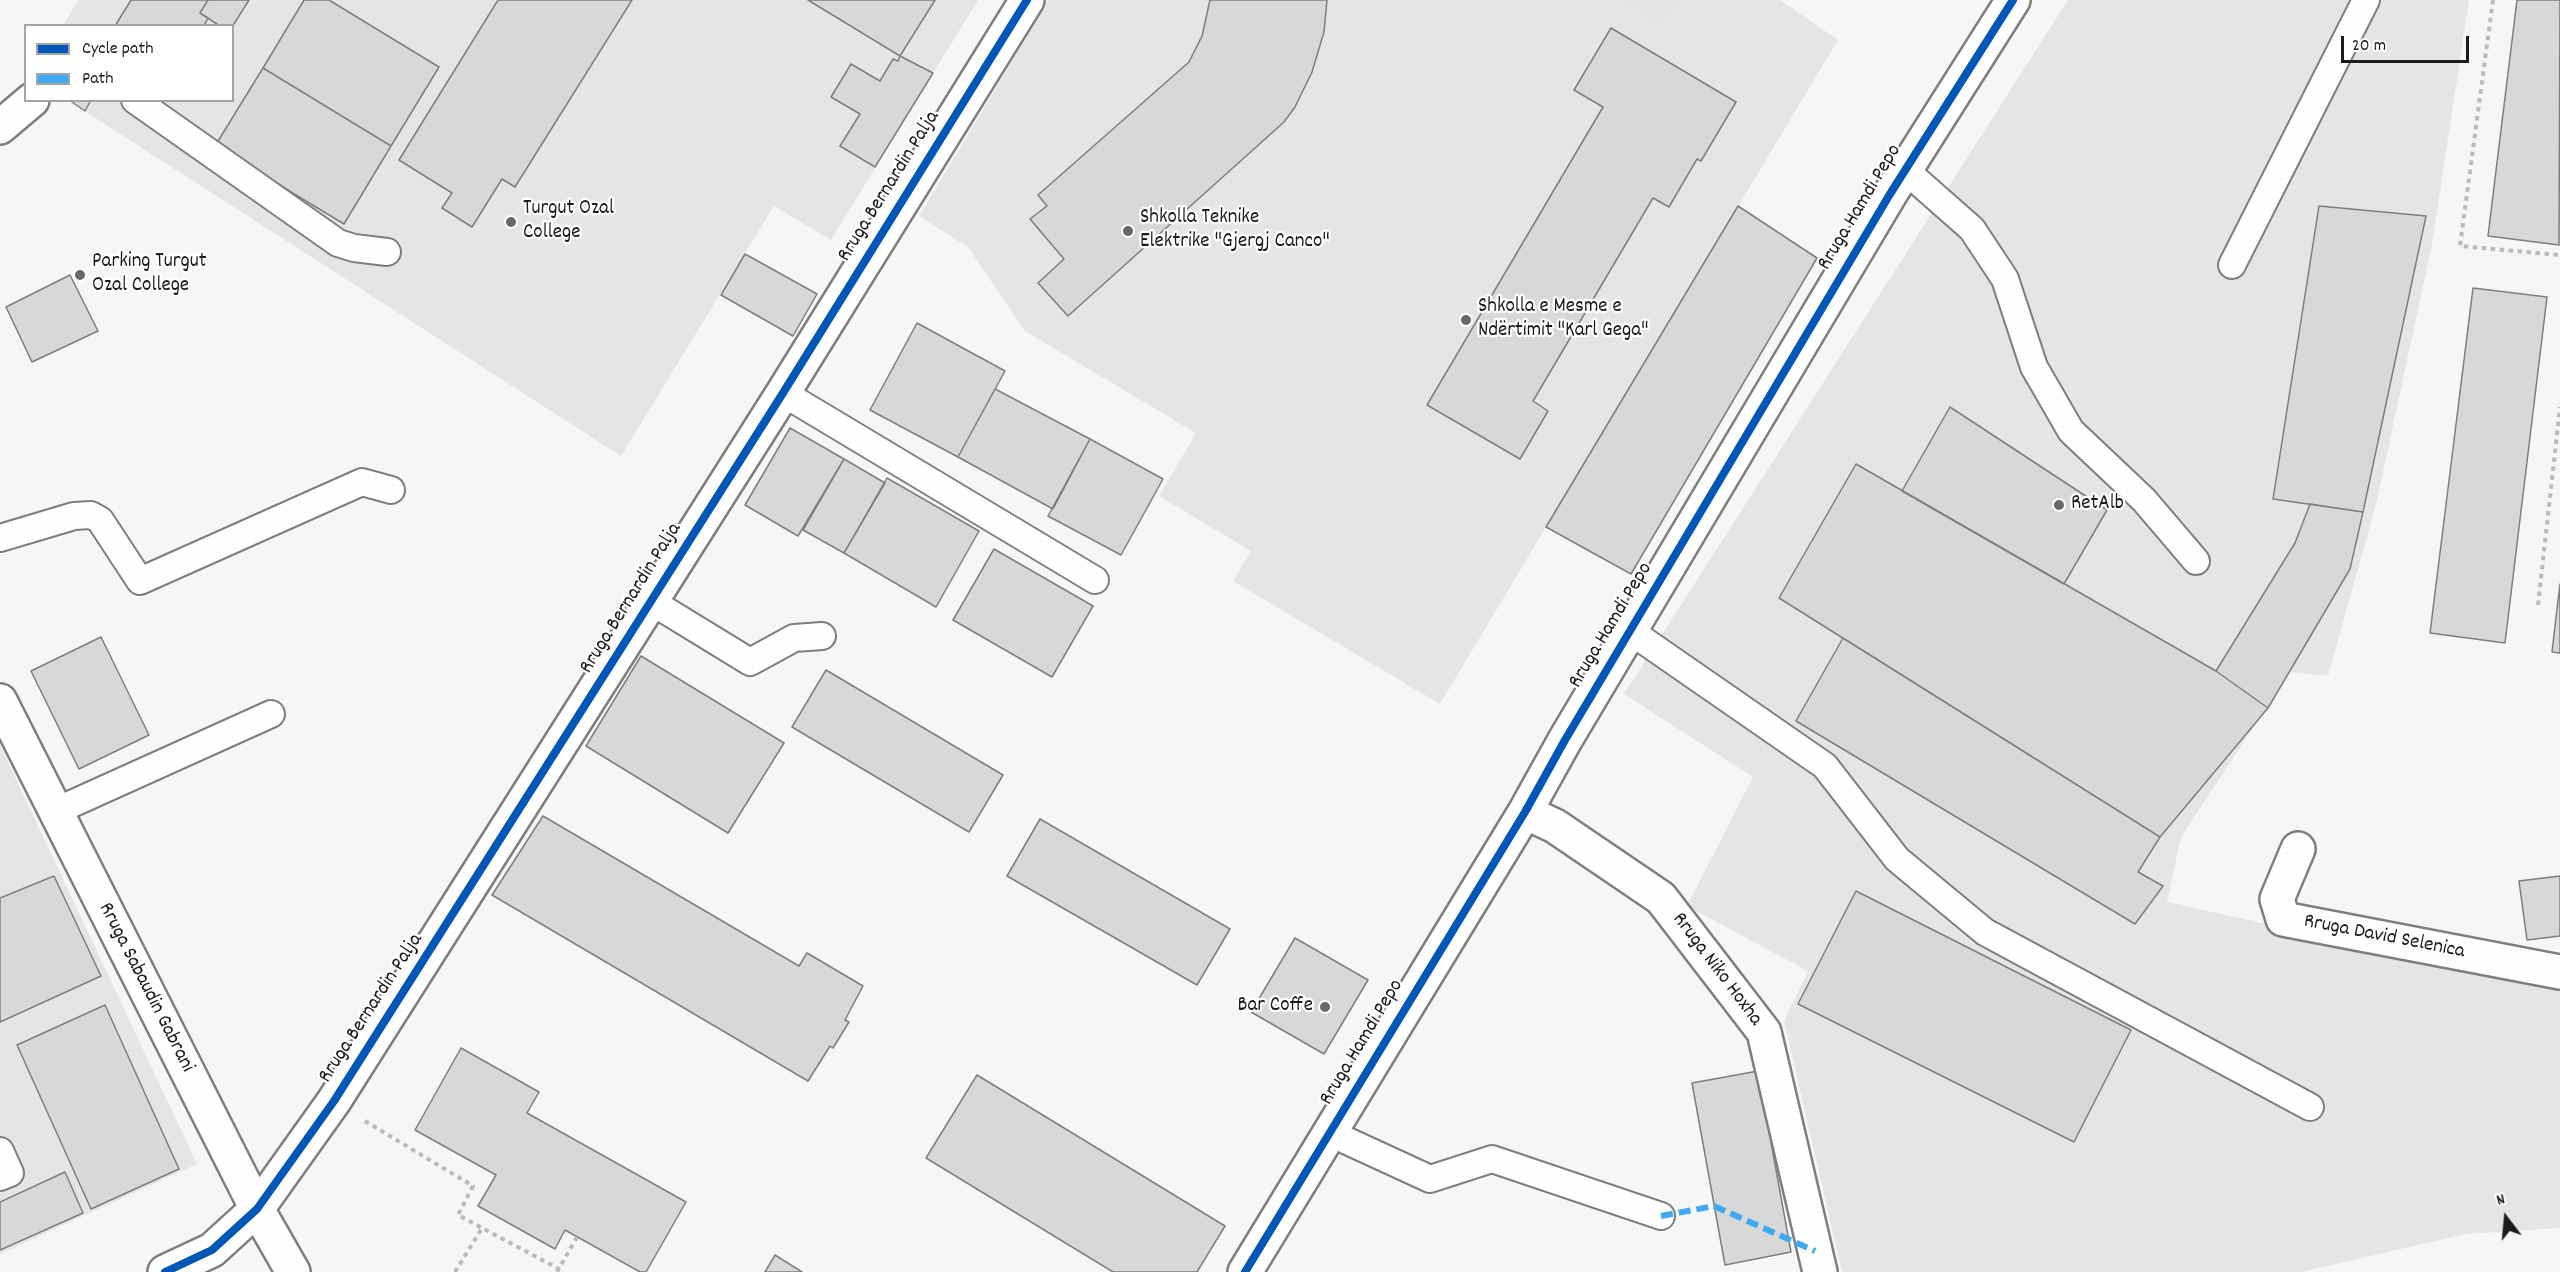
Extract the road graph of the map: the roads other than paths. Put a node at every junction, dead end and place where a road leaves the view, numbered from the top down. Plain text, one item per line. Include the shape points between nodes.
1 (1027, 0) edge
2 (2013, 0) edge
3 (2366, 0) edge
4 (30, 102) edge
5 (138, 102) edge
6 (0, 127) edge
7 (1905, 170) junction
8 (387, 252) dead end
9 (2232, 265) dead end
10 (783, 393) junction
11 (391, 490) dead end
12 (0, 538) edge
13 (2196, 561) dead end
14 (1095, 580) dead end
15 (652, 602) junction
16 (1630, 631) junction
17 (822, 636) dead end
18 (0, 701) edge
19 (271, 714) dead end
20 (56, 811) junction
21 (1525, 812) junction
22 (2298, 849) dead end
23 (2560, 972) edge
24 (2310, 1107) dead end
25 (1330, 1133) junction
26 (0, 1151) edge
27 (0, 1177) edge
28 (257, 1209) junction
29 (1660, 1216) dead end
30 (165, 1272) edge
31 (293, 1272) edge
32 (1245, 1272) edge
33 (1820, 1272) edge

1 - 10 street, Rruga Bernardin Palja
2 - 7 street, Rruga Hamdi Pepo
3 - 9 lane
4 - 6 street
5 - 8 lane via 338,243
7 - 13 lane via 1972,229 2005,279 2034,367 2072,431 2144,500
7 - 16 street, Rruga Hamdi Pepo
10 - 14 lane
10 - 15 street, Rruga Bernardin Palja
11 - 12 lane via 362,482 140,580 100,520 91,515 74,516
15 - 17 lane via 750,662 794,638
15 - 28 street, Rruga Bernardin Palja via 405,993
16 - 21 street, Rruga Hamdi Pepo
16 - 24 lane via 1825,766 1898,859 1985,932
18 - 20 street, Rruga Sabaudin Gabrani
19 - 20 lane
20 - 28 street, Rruga Sabaudin Gabrani
21 - 25 street, Rruga Hamdi Pepo
21 - 33 street, Rruga Niko Hoxha via 1555,826 1661,898 1764,1032
22 - 23 street, Rruga David Selenica via 2277,899 2283,919
25 - 29 lane via 1430,1179 1492,1159
25 - 32 street, Rruga Hamdi Pepo
26 - 27 lane via 10,1173
28 - 30 street, Rruga Bernardin Palja via 212,1250
28 - 31 street, Rruga Sabaudin Gabrani

